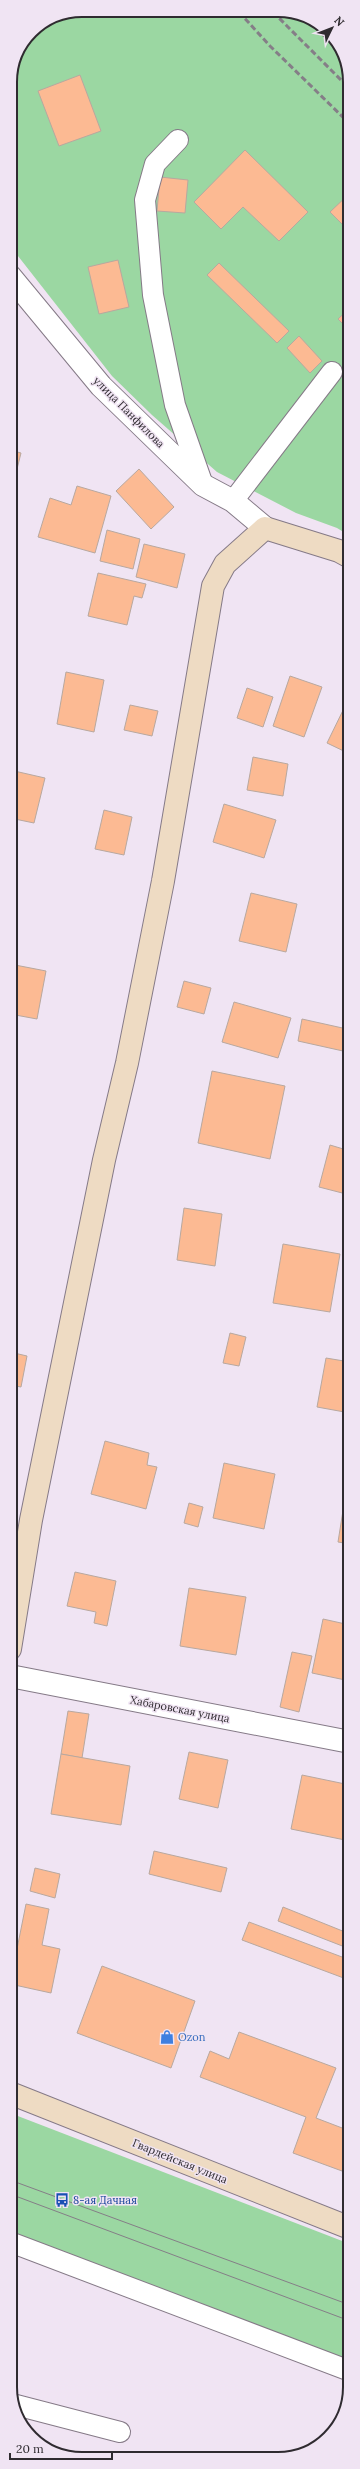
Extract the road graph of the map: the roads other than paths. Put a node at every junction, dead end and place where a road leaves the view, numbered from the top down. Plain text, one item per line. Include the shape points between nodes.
1 (178, 140) dead end
2 (17, 284) edge
3 (332, 372) dead end
4 (203, 485) junction
5 (233, 501) junction
6 (265, 528) junction
7 (343, 553) edge
8 (17, 1608) edge
9 (17, 1677) edge
10 (343, 1741) edge
11 (17, 2096) edge
12 (343, 2225) edge
13 (17, 2245) edge
14 (343, 2368) edge
15 (20, 2406) edge
16 (120, 2432) dead end

1 - 4 lane via 155,164 145,200 153,295 175,406
2 - 4 street, улица Панфилова via 101,386
3 - 5 lane
4 - 5 street, улица Панфилова
5 - 6 street, улица Панфилова
6 - 7 main road
6 - 8 main road via 225,564 213,586 160,896 33,1513
9 - 10 street, Хабаровская улица
11 - 12 main road, Гвардейская улица
13 - 14 lane
15 - 16 lane

